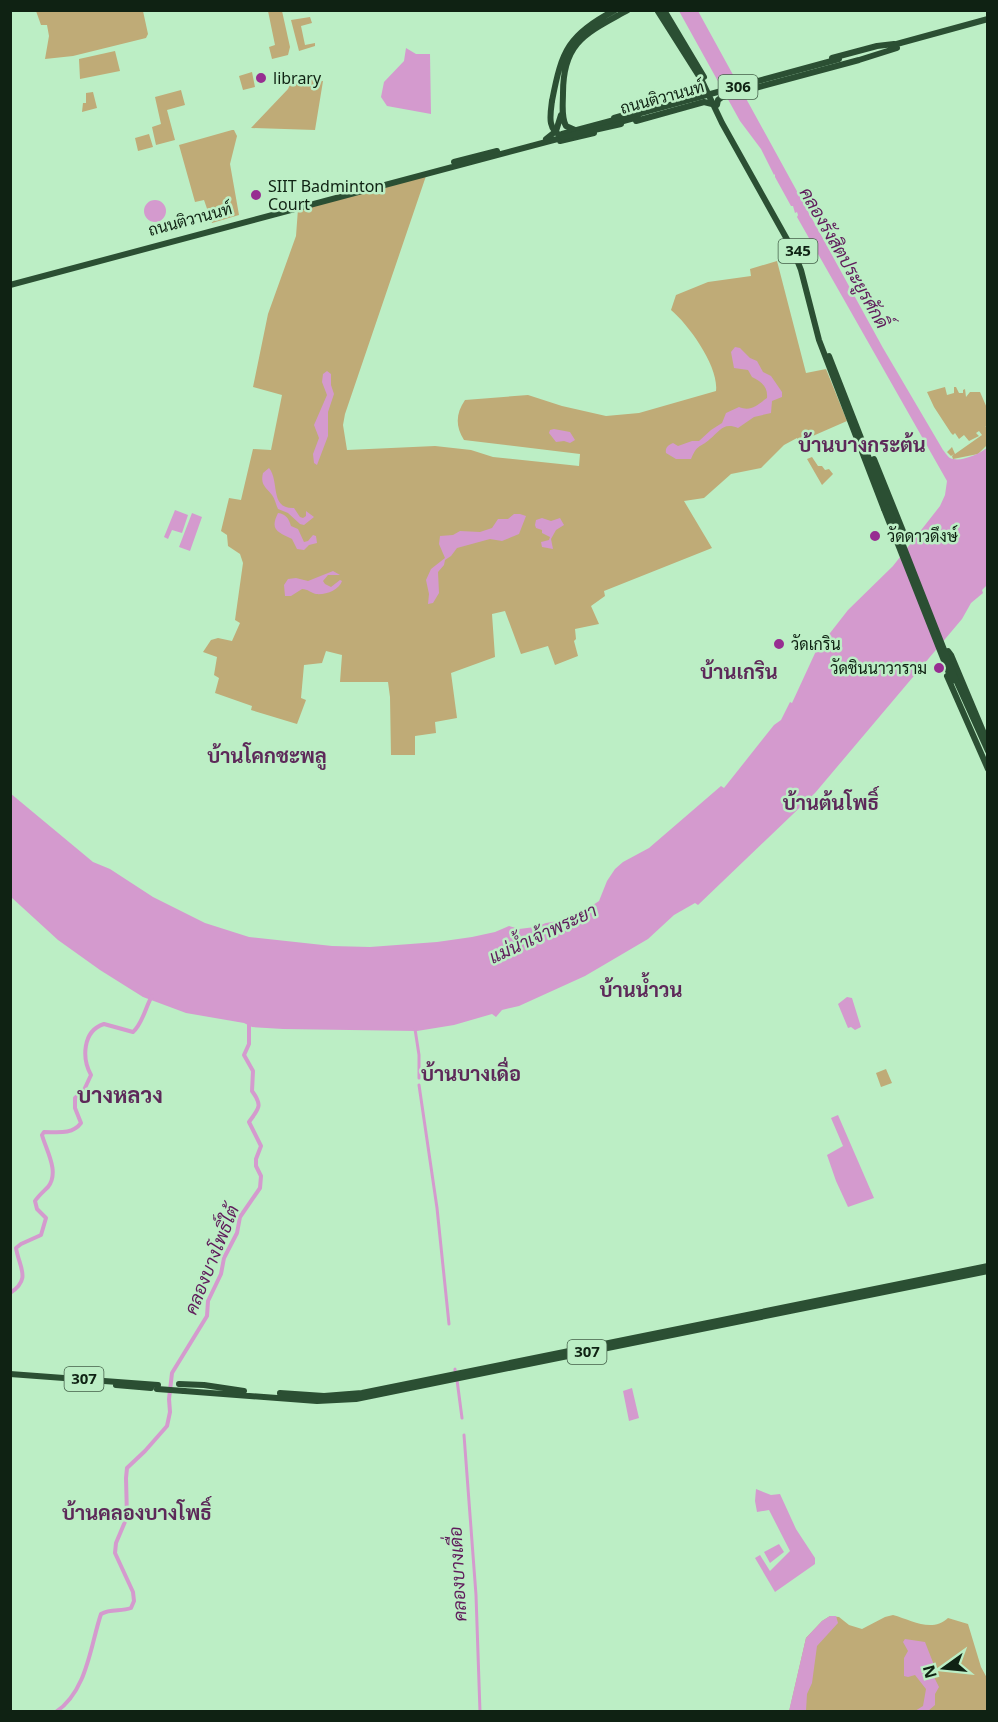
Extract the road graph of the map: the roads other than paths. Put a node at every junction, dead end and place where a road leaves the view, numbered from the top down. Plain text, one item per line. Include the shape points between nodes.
1 (615, 10) edge
2 (620, 10) edge
3 (628, 10) edge
4 (660, 10) edge
5 (987, 21) edge
6 (593, 26) junction
7 (583, 30) junction
8 (896, 46) junction
9 (765, 81) junction
10 (705, 82) junction
11 (745, 82) junction
12 (752, 88) junction
13 (690, 101) junction
14 (716, 106) junction
15 (638, 116) junction
16 (561, 125) junction
17 (582, 129) junction
18 (546, 139) junction
19 (538, 144) junction
20 (477, 158) junction
21 (10, 284) edge
22 (849, 410) junction
23 (973, 725) junction
24 (987, 743) edge
25 (978, 748) junction
26 (987, 751) edge
27 (987, 760) edge
28 (987, 769) edge
29 (987, 1266) edge
30 (987, 1271) edge
31 (848, 1297) junction
32 (10, 1376) edge

1 - 7 main road
2 - 6 main road
3 - 16 main road via 587,33 573,47 563,75
4 - 10 main road, 345
4 - 10 main road
4 - 10 main road, 345 via 662,19
5 - 8 main road, ถนนติวานนท์ / 306
6 - 7 main road
6 - 16 main road via 575,41 564,60
7 - 15 main road, bridge via 562,58 552,101 553,131 567,138
8 - 9 main road, ถนนติวานนท์ / 306 via 859,60
8 - 15 main road, ถนนติวานนท์ / 306, bridge
9 - 11 main road, ถนนติวานนท์ / 306
9 - 12 main road, ถนนติวานนท์ / 306
10 - 11 main road, ถนนติวานนท์ / 306, bridge via 713,90
10 - 13 main road, ถนนติวานนท์ / 306 via 702,93
10 - 14 main road, 345
11 - 12 main road, 306 via 746,87
12 - 14 main road, ถนนติวานนท์ / 306 via 724,96
13 - 14 main road, ถนนติวานนท์ / 306 via 707,101
13 - 17 main road, ถนนติวานนท์ / 306
13 - 19 main road, ถนนติวานนท์ / 306 via 568,140
14 - 22 main road, 345 via 798,250 822,337
15 - 17 main road, ถนนติวานนท์ / 306
15 - 19 main road, ถนนติวานนท์ / 306
16 - 17 main road
16 - 18 main road
17 - 18 main road, ถนนติวานนท์ / 306
18 - 20 main road, ถนนติวานนท์ / 306
19 - 20 main road, ถนนติวานนท์ / 306
20 - 21 main road, ถนนติวานนท์ / 306
22 - 22 main road via 868,444 903,531 899,536 892,534 857,445
22 - 23 main road, 345, bridge
23 - 24 main road
23 - 25 main road
23 - 26 main road, 345
23 - 27 main road, 345
24 - 25 main road via 951,655 945,651 940,658
25 - 28 main road
29 - 31 main road, 307
30 - 31 main road, 307
31 - 32 main road, 307 via 356,1400 317,1401

